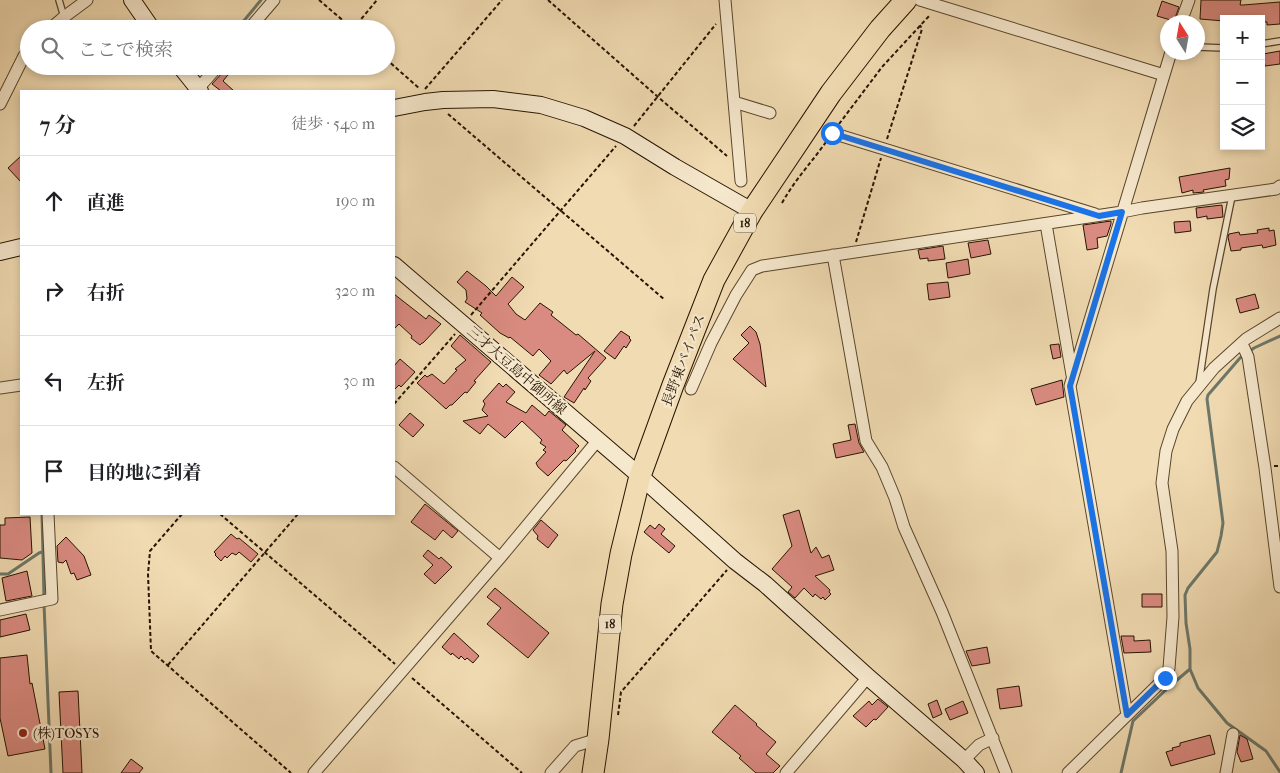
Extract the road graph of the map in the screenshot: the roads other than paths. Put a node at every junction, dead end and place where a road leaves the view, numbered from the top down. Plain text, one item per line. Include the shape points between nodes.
1 (59, 0) edge
2 (88, 0) edge
3 (132, 0) edge
4 (274, 0) edge
5 (725, 0) edge
6 (906, 0) edge
7 (920, 0) edge
8 (1189, 0) edge
9 (1184, 15) edge
10 (64, 17) junction
11 (60, 20) edge
12 (146, 20) edge
13 (257, 20) edge
14 (1280, 41) edge
15 (1265, 43) edge
16 (1205, 47) edge
17 (1220, 48) edge
18 (1169, 60) edge
19 (20, 64) edge
20 (205, 75) edge
21 (1164, 75) junction
22 (193, 83) edge
23 (734, 102) junction
24 (0, 104) edge
25 (395, 108) edge
26 (770, 113) dead end
27 (832, 133) road end
28 (741, 181) dead end
29 (1280, 186) edge
30 (1232, 196) junction
31 (752, 211) junction
32 (1122, 212) junction
33 (1099, 216) junction
34 (1046, 224) junction
35 (20, 248) edge
36 (0, 252) edge
37 (833, 255) junction
38 (395, 265) edge
39 (1280, 318) edge
40 (1244, 350) junction
41 (1073, 377) junction
42 (20, 385) edge
43 (1198, 387) junction
44 (0, 388) edge
45 (691, 389) dead end
46 (598, 440) junction
47 (395, 468) edge
48 (640, 476) junction
49 (48, 515) edge
50 (500, 558) junction
51 (1280, 587) edge
52 (0, 610) edge
53 (868, 677) junction
54 (1127, 715) junction
55 (1233, 734) dead end
56 (992, 738) junction
57 (598, 739) junction
58 (964, 760) junction
59 (314, 773) edge
60 (551, 773) edge
61 (593, 773) edge
62 (786, 773) edge
63 (976, 773) edge
64 (1006, 773) edge
65 (1068, 773) edge
66 (1226, 773) edge

1 - 10 lane
2 - 10 street
3 - 12 street
4 - 13 street
5 - 23 street
6 - 31 highway, 長野東バイパス / 18 via 831,93
7 - 21 street
8 - 9 street
10 - 11 street
14 - 15 lane
16 - 17 lane
18 - 21 street
19 - 24 street
20 - 22 street
21 - 32 street
23 - 26 street
23 - 28 street
25 - 31 street via 443,100 493,99 541,105 584,118 625,136
27 - 33 street
29 - 30 street
30 - 32 street
30 - 43 lane
31 - 48 highway, 長野東バイパス / 18 via 714,280 672,384
32 - 33 street
32 - 41 street
33 - 34 street
34 - 37 street
34 - 41 street
35 - 36 street
37 - 45 street via 752,270 736,294
37 - 56 street via 866,441 882,467
38 - 46 street, 三才大豆島中御所線
39 - 40 street via 1246,339
40 - 43 street via 1214,368
40 - 51 street via 1265,468
41 - 54 street via 1070,386
42 - 44 street
43 - 54 street via 1173,428 1162,483 1172,551 1173,617 1169,668 1165,678
46 - 48 street, 三才大豆島中御所線
46 - 50 street
47 - 50 street
48 - 53 street, 三才大豆島中御所線
48 - 57 highway, 長野東バイパス / 18 via 612,604
49 - 52 street via 52,599
50 - 59 street
53 - 58 street, 三才大豆島中御所線
53 - 62 street
54 - 65 street
55 - 66 street
56 - 58 street via 979,745
56 - 64 street
57 - 60 street via 575,746
57 - 61 highway, 長野東バイパス / 18
58 - 63 street, 三才大豆島中御所線

